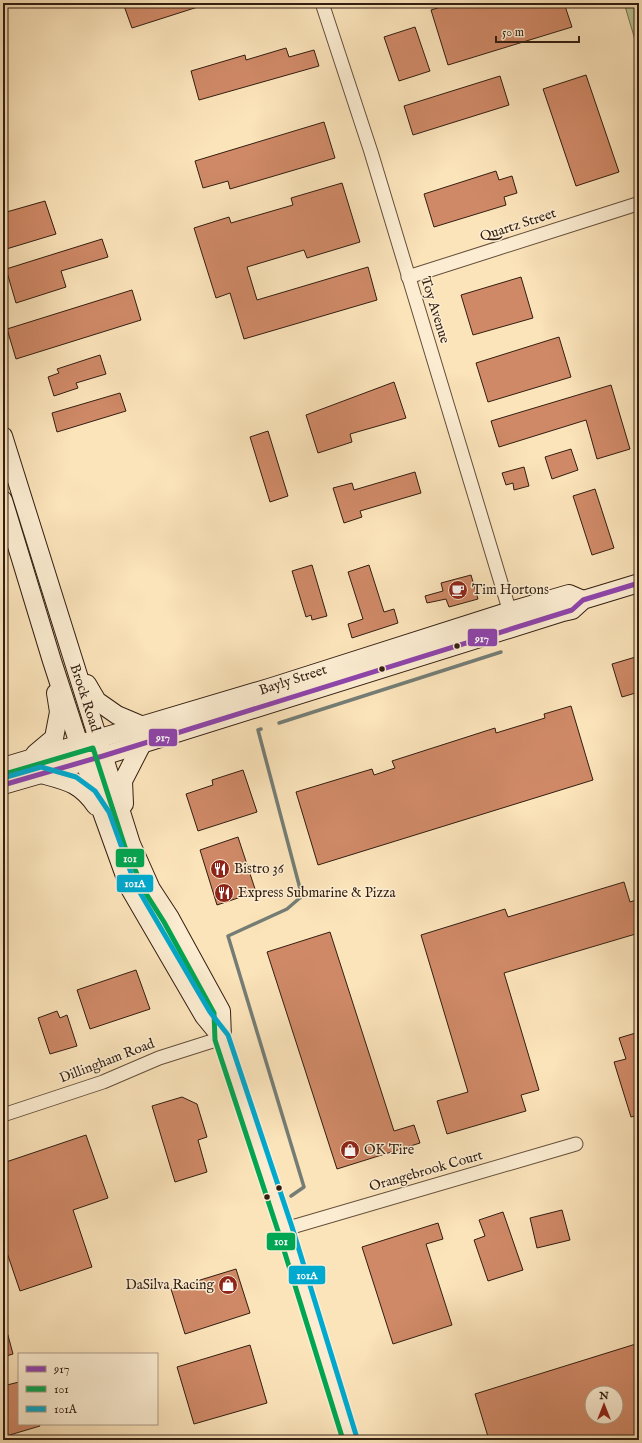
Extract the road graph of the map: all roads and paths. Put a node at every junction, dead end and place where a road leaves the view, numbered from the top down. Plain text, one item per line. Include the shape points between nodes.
1 (322, 3) edge
2 (637, 204) dead end
3 (408, 277) junction
4 (3, 436) edge
5 (3, 500) edge
6 (639, 583) edge
7 (583, 600) junction
8 (510, 611) junction
9 (514, 628) junction
10 (72, 658) junction
11 (52, 661) junction
12 (143, 726) junction
13 (98, 740) junction
14 (80, 744) junction
15 (142, 744) junction
16 (103, 756) junction
17 (26, 760) junction
18 (85, 762) junction
19 (3, 768) edge
20 (40, 774) junction
21 (3, 785) edge
22 (103, 815) junction
23 (131, 844) junction
24 (222, 1038) junction
25 (3, 1115) edge
26 (576, 1144) dead end
27 (285, 1230) junction
28 (350, 1440) edge

1 - 3 street, Toy Avenue
2 - 3 street, Quartz Street
3 - 8 street, Toy Avenue
4 - 10 main road, Brock Road
5 - 11 main road, Brock Road
6 - 7 main road, Bayly Street
7 - 8 main road, Bayly Street via 569,594
7 - 9 main road, Bayly Street via 572,610
8 - 9 street, Toy Avenue
8 - 12 main road, Bayly Street
9 - 15 main road, Bayly Street
10 - 12 main road via 97,701 117,715
10 - 13 main road, Brock Road
11 - 14 main road, Brock Road
11 - 17 main road via 59,712 54,738
12 - 13 main road, Bayly Street
13 - 14 main road, Bayly Street
13 - 16 main road, Brock Road
14 - 17 main road, Bayly Street
14 - 18 main road, Brock Road
15 - 16 main road, Bayly Street
15 - 23 main road via 123,781 123,799
16 - 18 main road, Bayly Street
16 - 23 main road, Brock Road
17 - 19 main road, Bayly Street
18 - 20 main road, Bayly Street
18 - 22 main road, Brock Road
20 - 21 main road, Bayly Street
20 - 22 main road via 73,783 90,796
22 - 24 main road, Brock Road via 129,887 204,1016
23 - 24 main road, Brock Road via 151,889 170,918 221,1011
24 - 25 street, Dillingham Road via 159,1058 103,1082
24 - 27 main road, Brock Road
26 - 27 street, Orangebrook Court
27 - 28 main road, Brock Road

